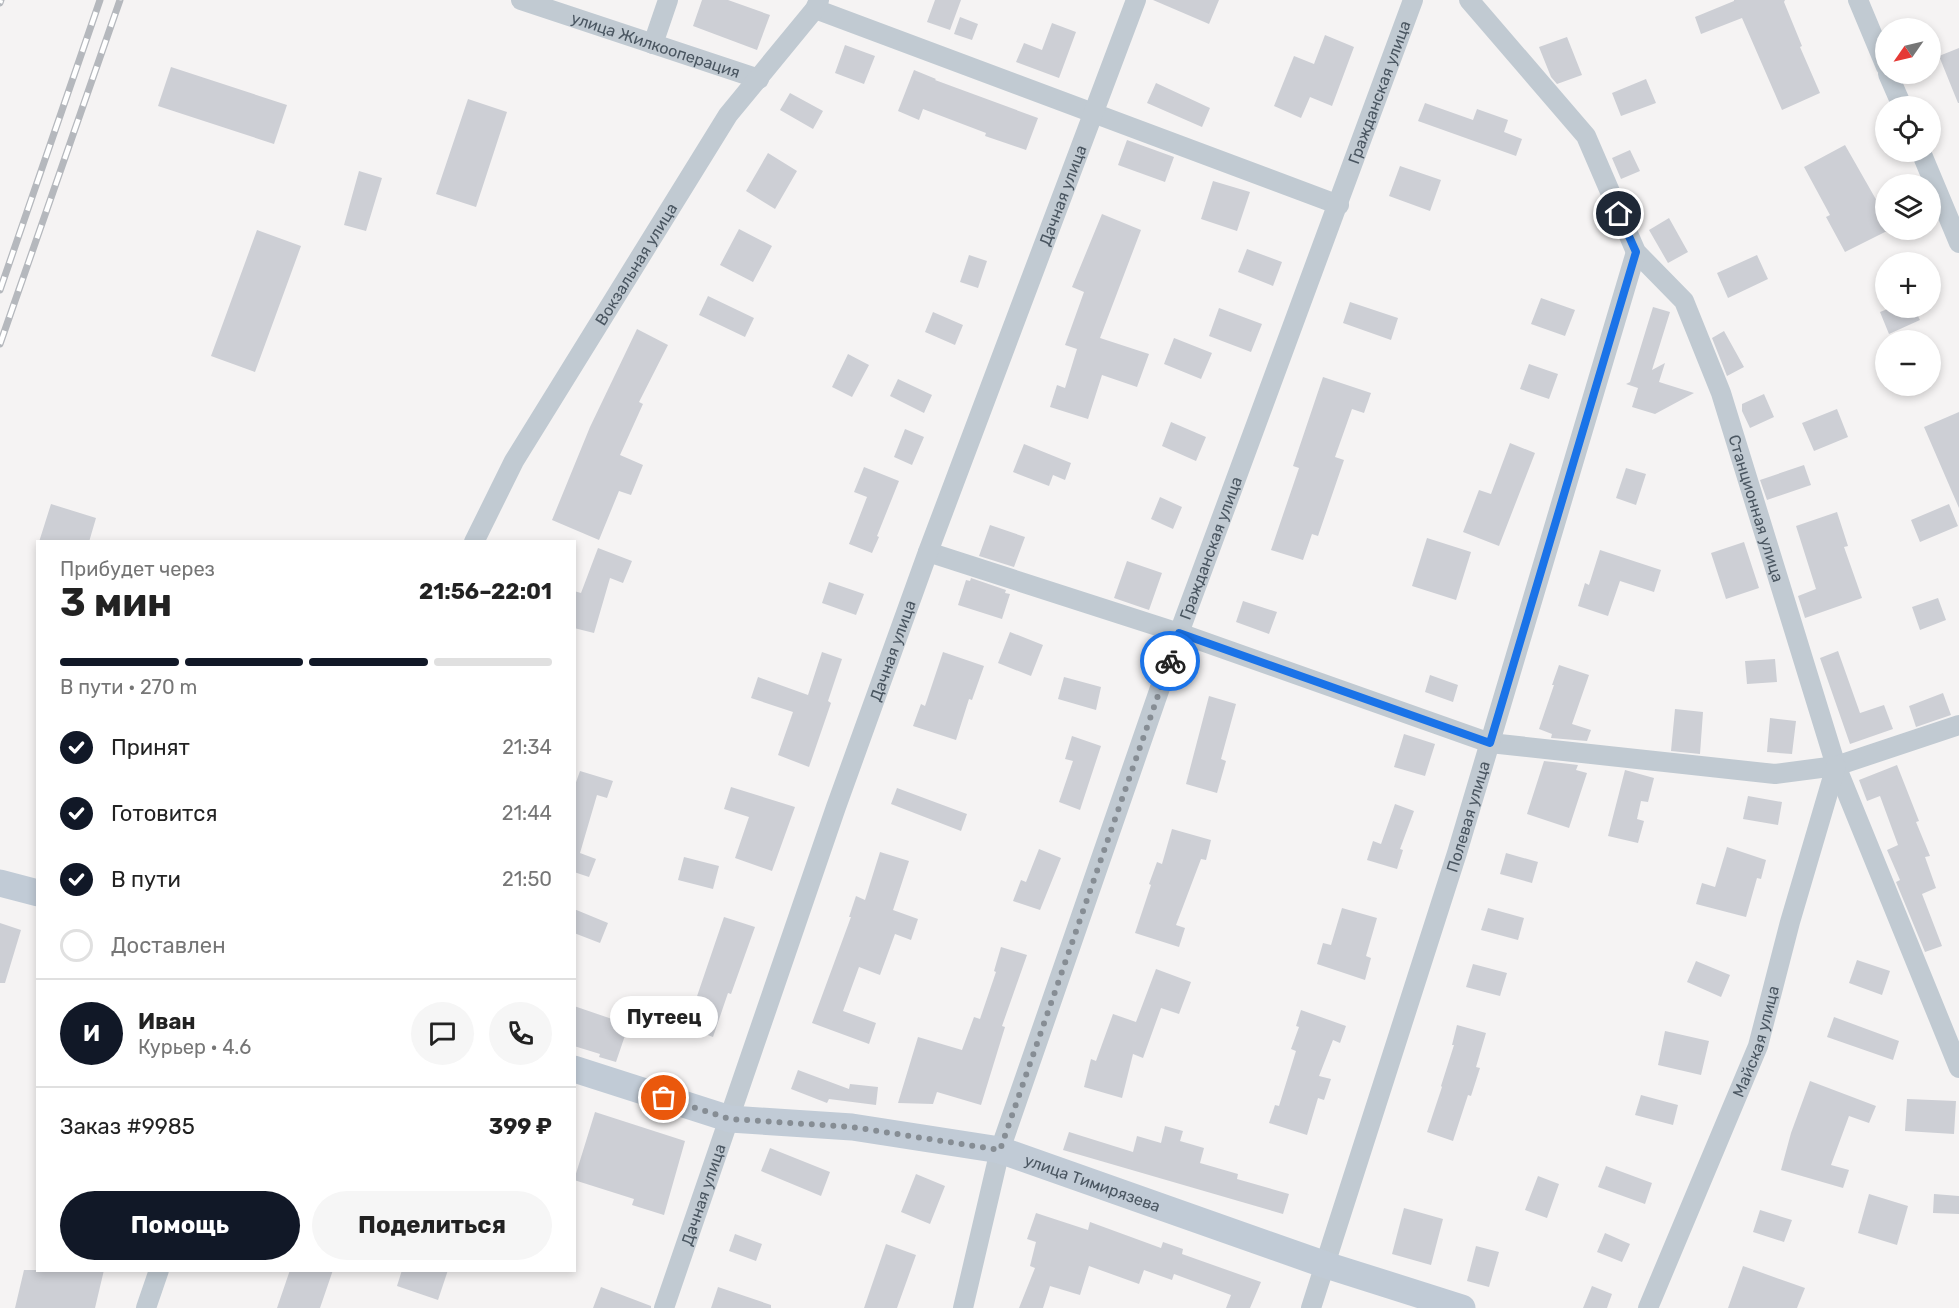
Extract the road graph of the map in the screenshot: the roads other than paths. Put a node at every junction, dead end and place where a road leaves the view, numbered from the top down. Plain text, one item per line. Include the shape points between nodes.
1 (521, 0) edge
2 (668, 0) edge
3 (1136, 0) edge
4 (1413, 0) edge
5 (1468, 0) edge
6 (1858, 0) edge
7 (550, 4) edge
8 (817, 5) edge
9 (1875, 41) edge
10 (653, 44) junction
11 (759, 79) junction
12 (1093, 113) junction
13 (1925, 162) edge
14 (1339, 205) junction
15 (1959, 243) edge
16 (1636, 252) junction
17 (475, 540) edge
18 (928, 552) junction
19 (1179, 633) junction
20 (1959, 725) edge
21 (1490, 743) junction
22 (1836, 766) junction
23 (0, 883) edge
24 (36, 892) edge
25 (1959, 1068) edge
26 (576, 1070) edge
27 (730, 1119) junction
28 (1000, 1150) junction
29 (1326, 1265) junction
30 (158, 1272) edge
31 (146, 1308) edge
32 (664, 1308) edge
33 (963, 1308) edge
34 (1311, 1308) edge
35 (1462, 1308) edge
36 (1648, 1308) edge

1 - 7 street, улица Жилкооперация
2 - 10 street
3 - 12 street, Дачная улица
4 - 14 street, Гражданская улица
5 - 16 street, Станционная улица via 1586,136
6 - 9 street
7 - 10 street, улица Жилкооперация
8 - 11 street, Вокзальная улица
8 - 12 street
10 - 11 street, улица Жилкооперация
11 - 17 street, Вокзальная улица via 728,115 514,461
12 - 14 street
12 - 18 street, Дачная улица
13 - 15 street
14 - 19 street, Гражданская улица
16 - 21 street, Полевая улица
16 - 22 street, Станционная улица via 1684,301 1721,393
18 - 19 street
18 - 27 street, Дачная улица
19 - 21 street
19 - 28 street, Гражданская улица
20 - 22 street
21 - 22 street via 1775,774
21 - 29 street, Полевая улица
22 - 25 street, Станционная улица
22 - 36 street, Майская улица via 1758,1046
23 - 24 main road
26 - 27 main road, улица Тимирязева
27 - 28 main road, улица Тимирязева via 852,1127
27 - 32 street, Дачная улица
28 - 29 main road, улица Тимирязева
28 - 33 street, Гражданская улица
29 - 34 street, Полевая улица
29 - 35 main road, улица Тимирязева
30 - 31 street

